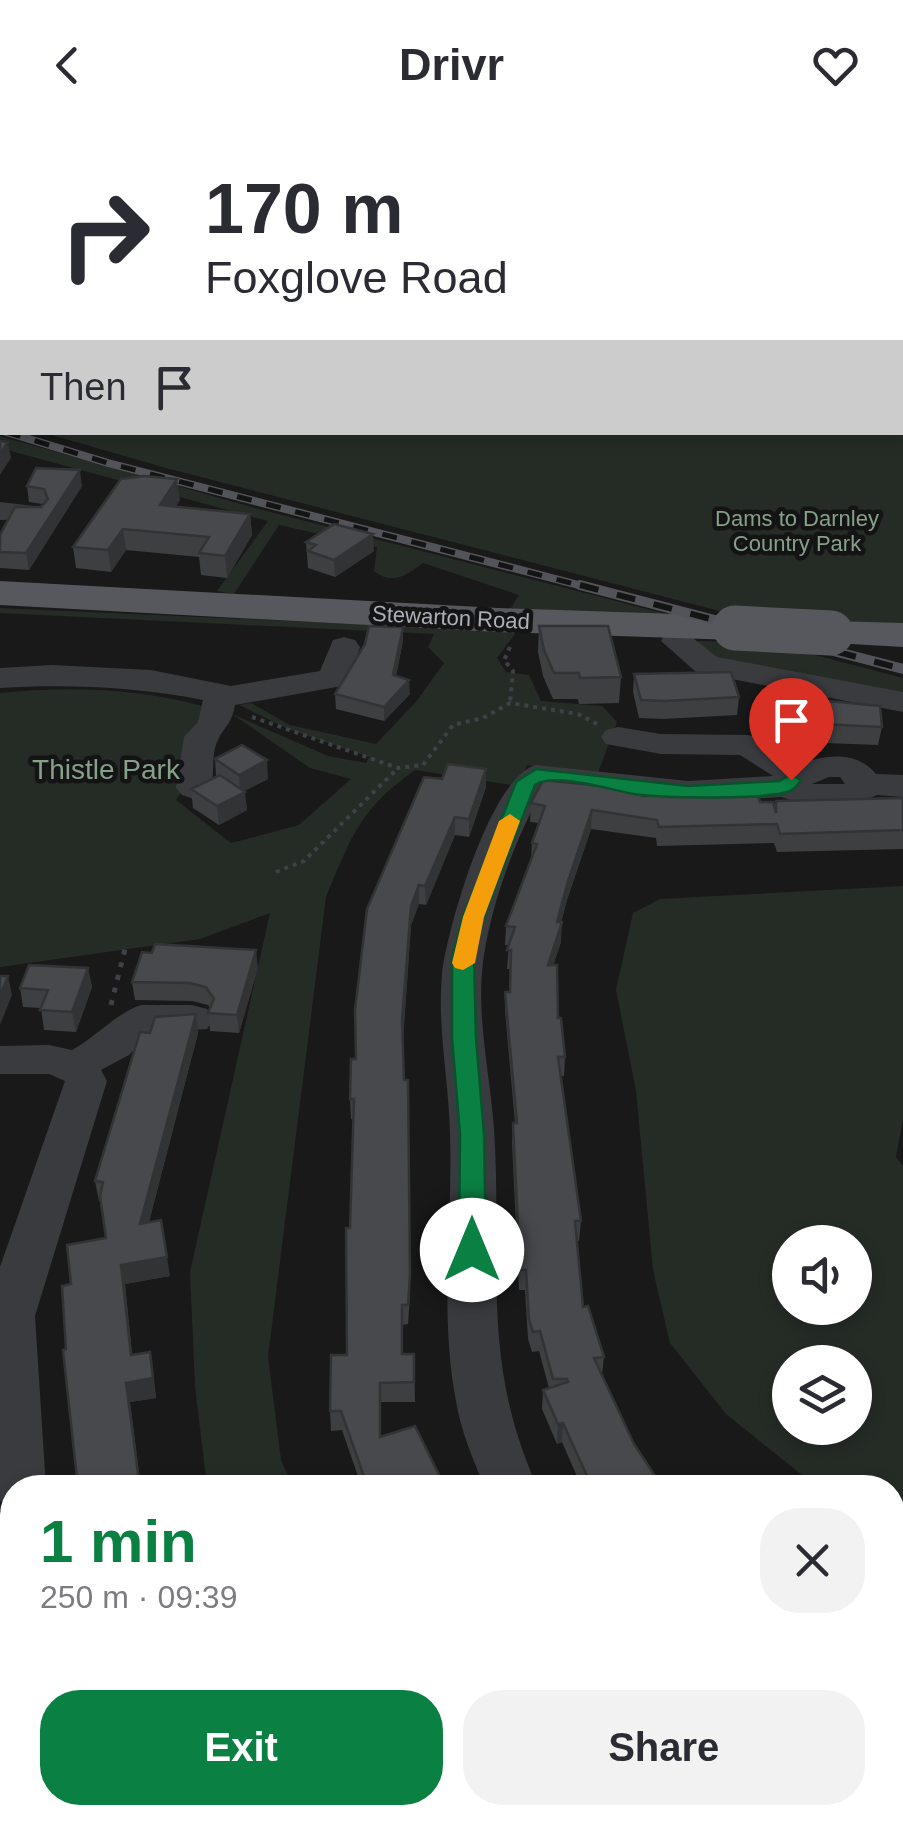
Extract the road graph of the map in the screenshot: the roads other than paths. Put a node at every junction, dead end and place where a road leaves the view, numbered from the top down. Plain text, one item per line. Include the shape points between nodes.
1 (2, 498) edge
2 (34, 513) edge
3 (0, 593) edge
4 (682, 627) junction
5 (903, 635) edge
6 (344, 647) dead end
7 (0, 678) edge
8 (903, 702) edge
9 (219, 709) junction
10 (618, 737) road end
11 (791, 782) junction
12 (903, 786) edge
13 (194, 788) edge
14 (192, 1019) edge
15 (0, 1060) edge
16 (76, 1066) junction
17 (19, 1475) edge
18 (507, 1475) edge

1 - 2 street
3 - 4 main road, Stewarton Road
4 - 5 main road, Stewarton Road, bridge
4 - 8 street via 678,641 707,665
6 - 9 street via 335,675
7 - 9 street via 150,680
9 - 13 street via 201,737
10 - 11 street via 748,745
11 - 12 street via 810,795 855,794 864,784
11 - 18 street via 688,792 536,774 526,782 503,837 463,958 478,1402
14 - 16 street via 141,1019 114,1045
15 - 16 street
16 - 17 street via 86,1081 12,1316

